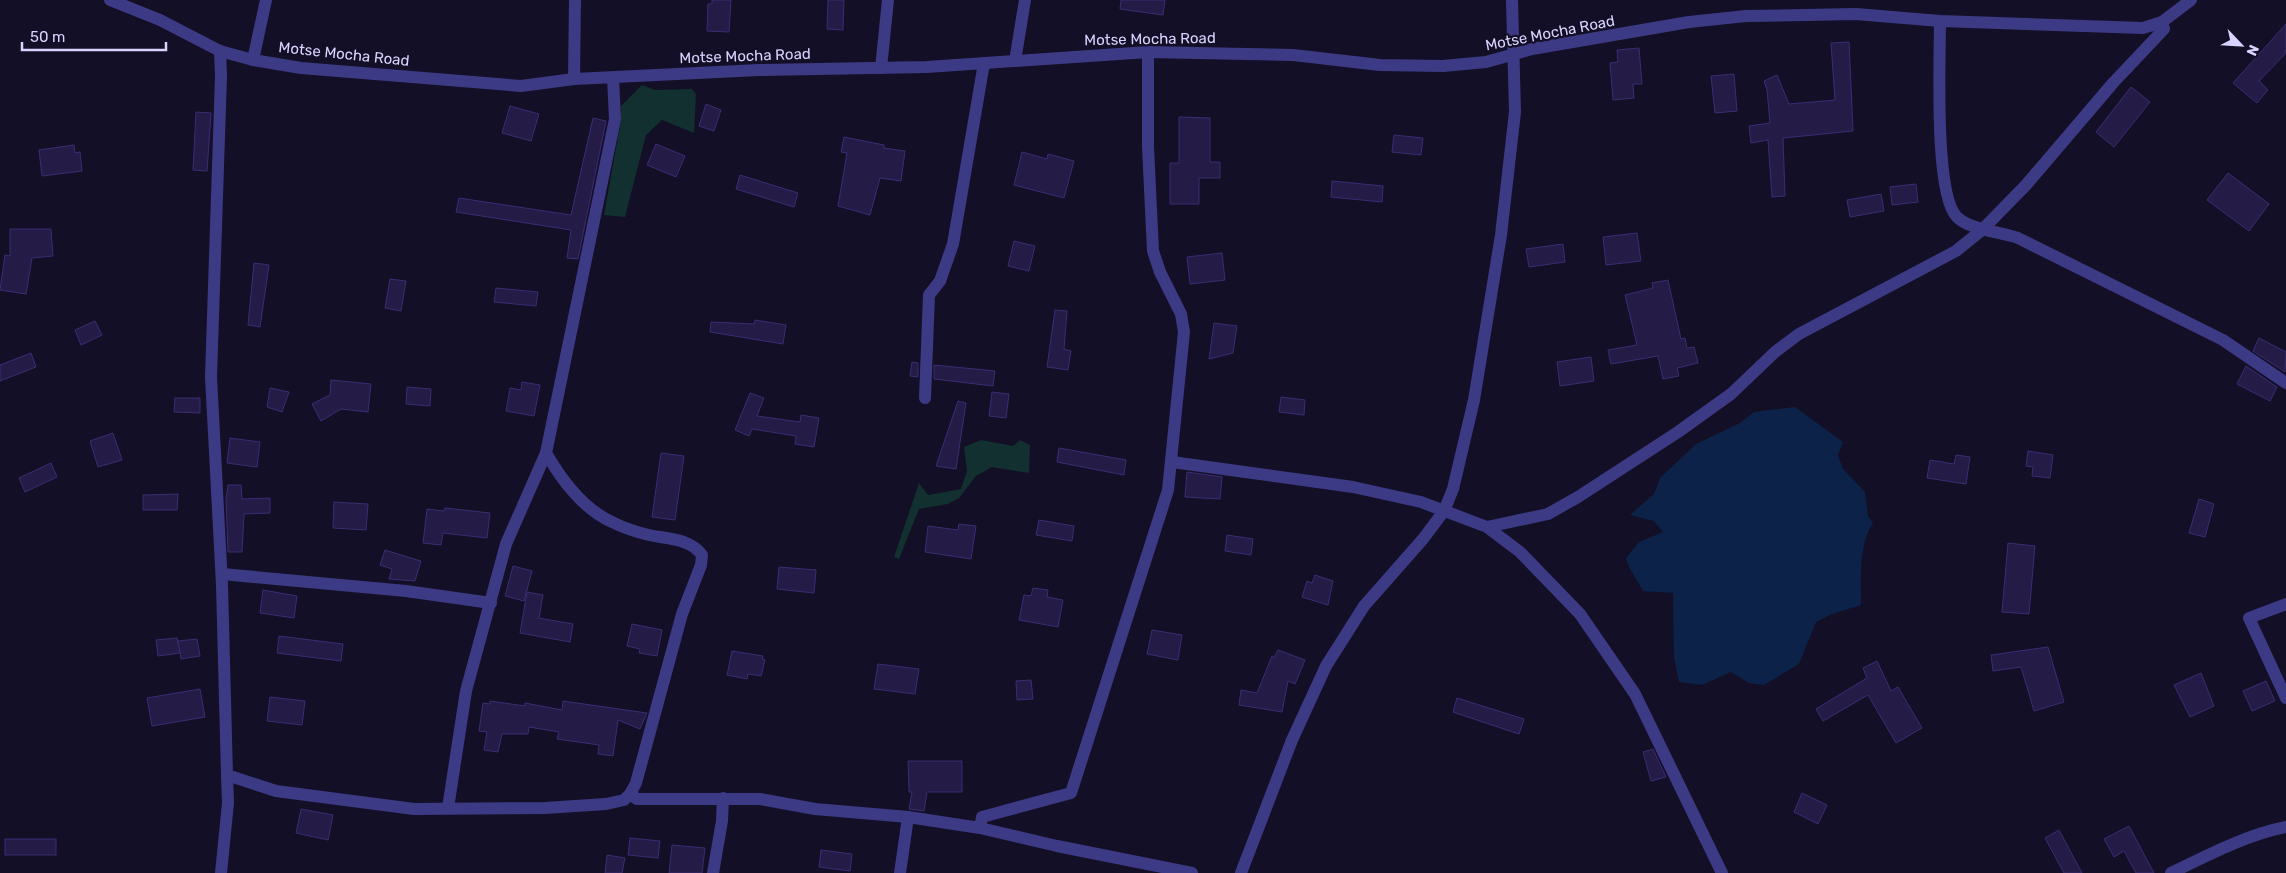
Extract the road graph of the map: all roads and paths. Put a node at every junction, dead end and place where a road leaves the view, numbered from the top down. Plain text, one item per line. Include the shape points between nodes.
1 (110, 0) edge
2 (266, 0) edge
3 (576, 0) edge
4 (888, 0) edge
5 (1025, 0) edge
6 (1512, 0) edge
7 (2191, 0) edge
8 (1940, 21) junction
9 (2162, 22) junction
10 (220, 51) junction
11 (1148, 52) junction
12 (1512, 54) junction
13 (253, 60) junction
14 (1015, 61) junction
15 (984, 63) junction
16 (881, 68) junction
17 (613, 78) junction
18 (574, 79) junction
19 (1982, 230) junction
20 (2286, 383) edge
21 (925, 398) dead end
22 (546, 453) junction
23 (1172, 462) junction
24 (1444, 511) junction
25 (1487, 527) junction
26 (222, 574) junction
27 (491, 603) junction
28 (2286, 604) edge
29 (2286, 698) edge
30 (227, 775) junction
31 (630, 794) junction
32 (723, 798) junction
33 (448, 808) junction
34 (908, 816) junction
35 (2286, 827) edge
36 (980, 828) junction
37 (221, 873) edge
38 (713, 873) edge
39 (900, 873) edge
40 (1192, 873) edge
41 (1241, 873) edge
42 (1722, 873) edge
43 (2172, 873) edge

1 - 10 street, Motse Mocha Road via 160,20
2 - 13 street
3 - 18 street
4 - 16 street
5 - 14 street
6 - 12 street
7 - 9 street, Motse Mocha Road
8 - 9 street, Motse Mocha Road via 2119,28 2143,28
8 - 12 street, Motse Mocha Road via 1856,14 1746,16 1689,22
8 - 19 street via 1944,188 1956,217
9 - 19 street via 2164,29 2155,41 2112,83 2026,185
10 - 13 street, Motse Mocha Road
10 - 26 street via 211,377
11 - 12 street, Motse Mocha Road via 1293,55 1380,66 1443,66 1486,62
11 - 14 street, Motse Mocha Road
11 - 23 street via 1153,251 1181,314 1184,332
12 - 24 street via 1515,112 1489,316 1462,456
13 - 18 street, Motse Mocha Road via 301,68 521,86
14 - 15 street, Motse Mocha Road
15 - 16 street, Motse Mocha Road
15 - 21 street via 953,244 940,282 929,295
16 - 17 street, Motse Mocha Road via 759,70
17 - 18 street, Motse Mocha Road
17 - 22 street via 615,119
19 - 20 street via 1999,231 2018,238 2223,340
19 - 25 street via 1956,251 1799,334 1775,352 1732,394 1578,497 1548,514
22 - 27 street via 506,544
22 - 31 street via 569,486 610,522 649,535 673,538 692,545 702,555 682,614 642,764
23 - 24 street via 1353,487 1421,502
23 - 36 street via 1168,490 1156,530 1072,793 982,817
24 - 25 street
24 - 41 street via 1364,606 1329,660 1292,740
25 - 42 street via 1520,552 1580,614 1630,686
26 - 27 street via 406,591
26 - 30 street
27 - 33 street via 466,692
28 - 29 street via 2249,618
30 - 33 street via 276,792 414,809
30 - 37 street via 228,803
31 - 32 street via 637,799
31 - 33 street via 624,800 592,805
32 - 34 street via 760,799 815,809
32 - 38 street
34 - 36 street
34 - 39 street
35 - 43 street via 2219,850
36 - 40 street

